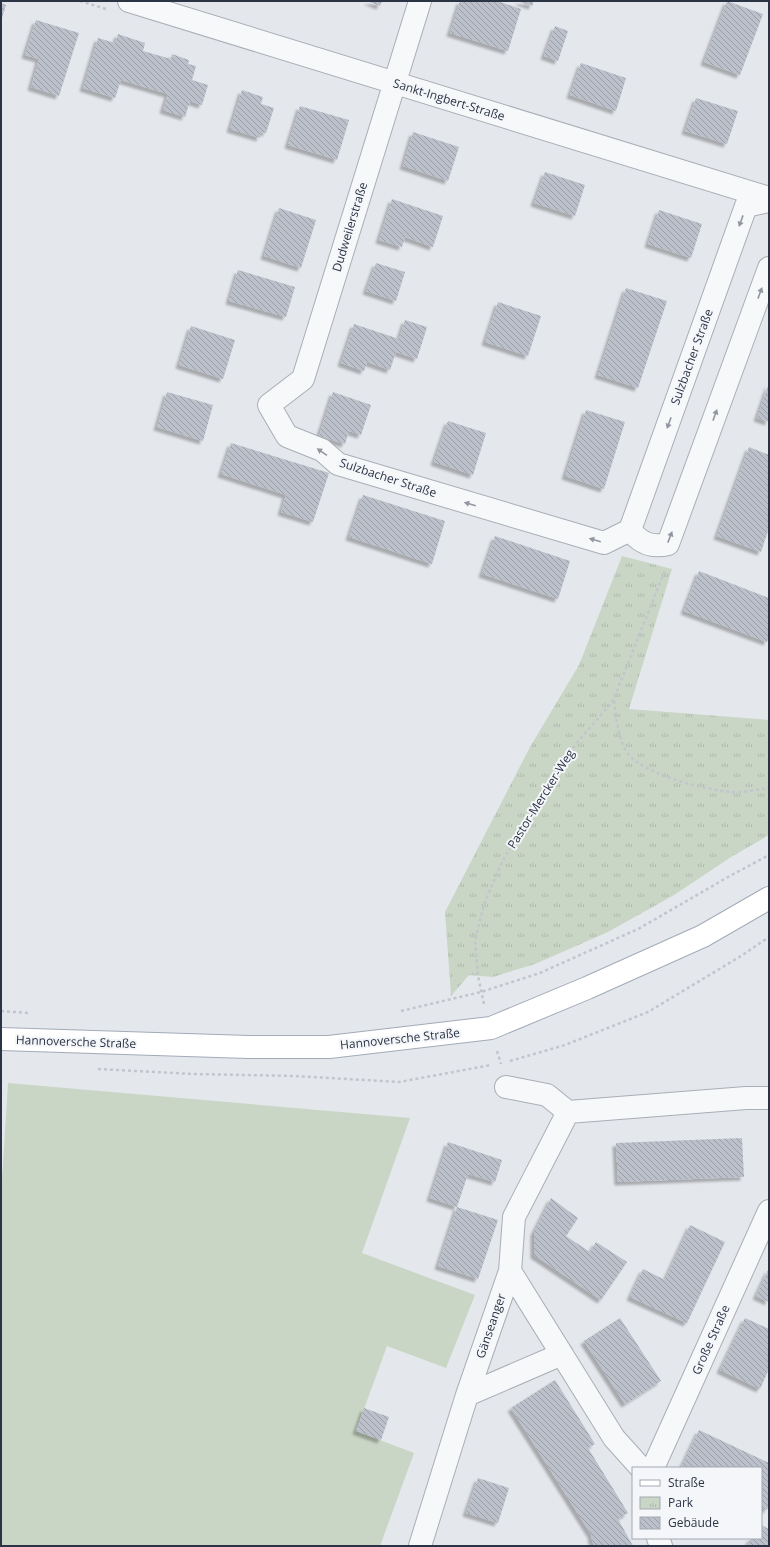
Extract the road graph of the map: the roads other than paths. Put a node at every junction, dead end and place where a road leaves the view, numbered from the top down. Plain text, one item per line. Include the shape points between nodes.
1 (129, 1) edge
2 (420, 1) edge
3 (394, 83) junction
4 (769, 198) edge
5 (769, 201) edge
6 (769, 268) edge
7 (287, 436) joint
8 (630, 530) junction
9 (769, 898) edge
10 (1, 1039) edge
11 (506, 1088) dead end
12 (769, 1098) edge
13 (568, 1112) junction
14 (769, 1211) edge
15 (510, 1271) junction
16 (562, 1354) junction
17 (467, 1395) junction
18 (640, 1467) edge
19 (653, 1467) edge
20 (420, 1546) edge

1 - 3 street, Sankt-Ingbert-Straße
2 - 3 street, Dudweilerstraße
3 - 4 street, Sankt-Ingbert-Straße
3 - 7 street, Dudweilerstraße via 303,379 270,405
5 -> 8 street, Sulzbacher Straße via 746,206
8 -> 6 street via 637,539 657,547 668,544
8 -> 7 street, Sulzbacher Straße via 604,543 338,464 322,450
9 - 10 main road, Hannoversche Straße via 703,936 491,1028 328,1047
11 - 13 street via 547,1095
12 - 13 street
13 - 15 street, Gänseanger via 514,1217
14 - 19 street, Große Straße
15 - 16 street
15 - 17 street, Gänseanger
16 - 17 street
16 - 18 street via 614,1438
17 - 20 street, Gänseanger

